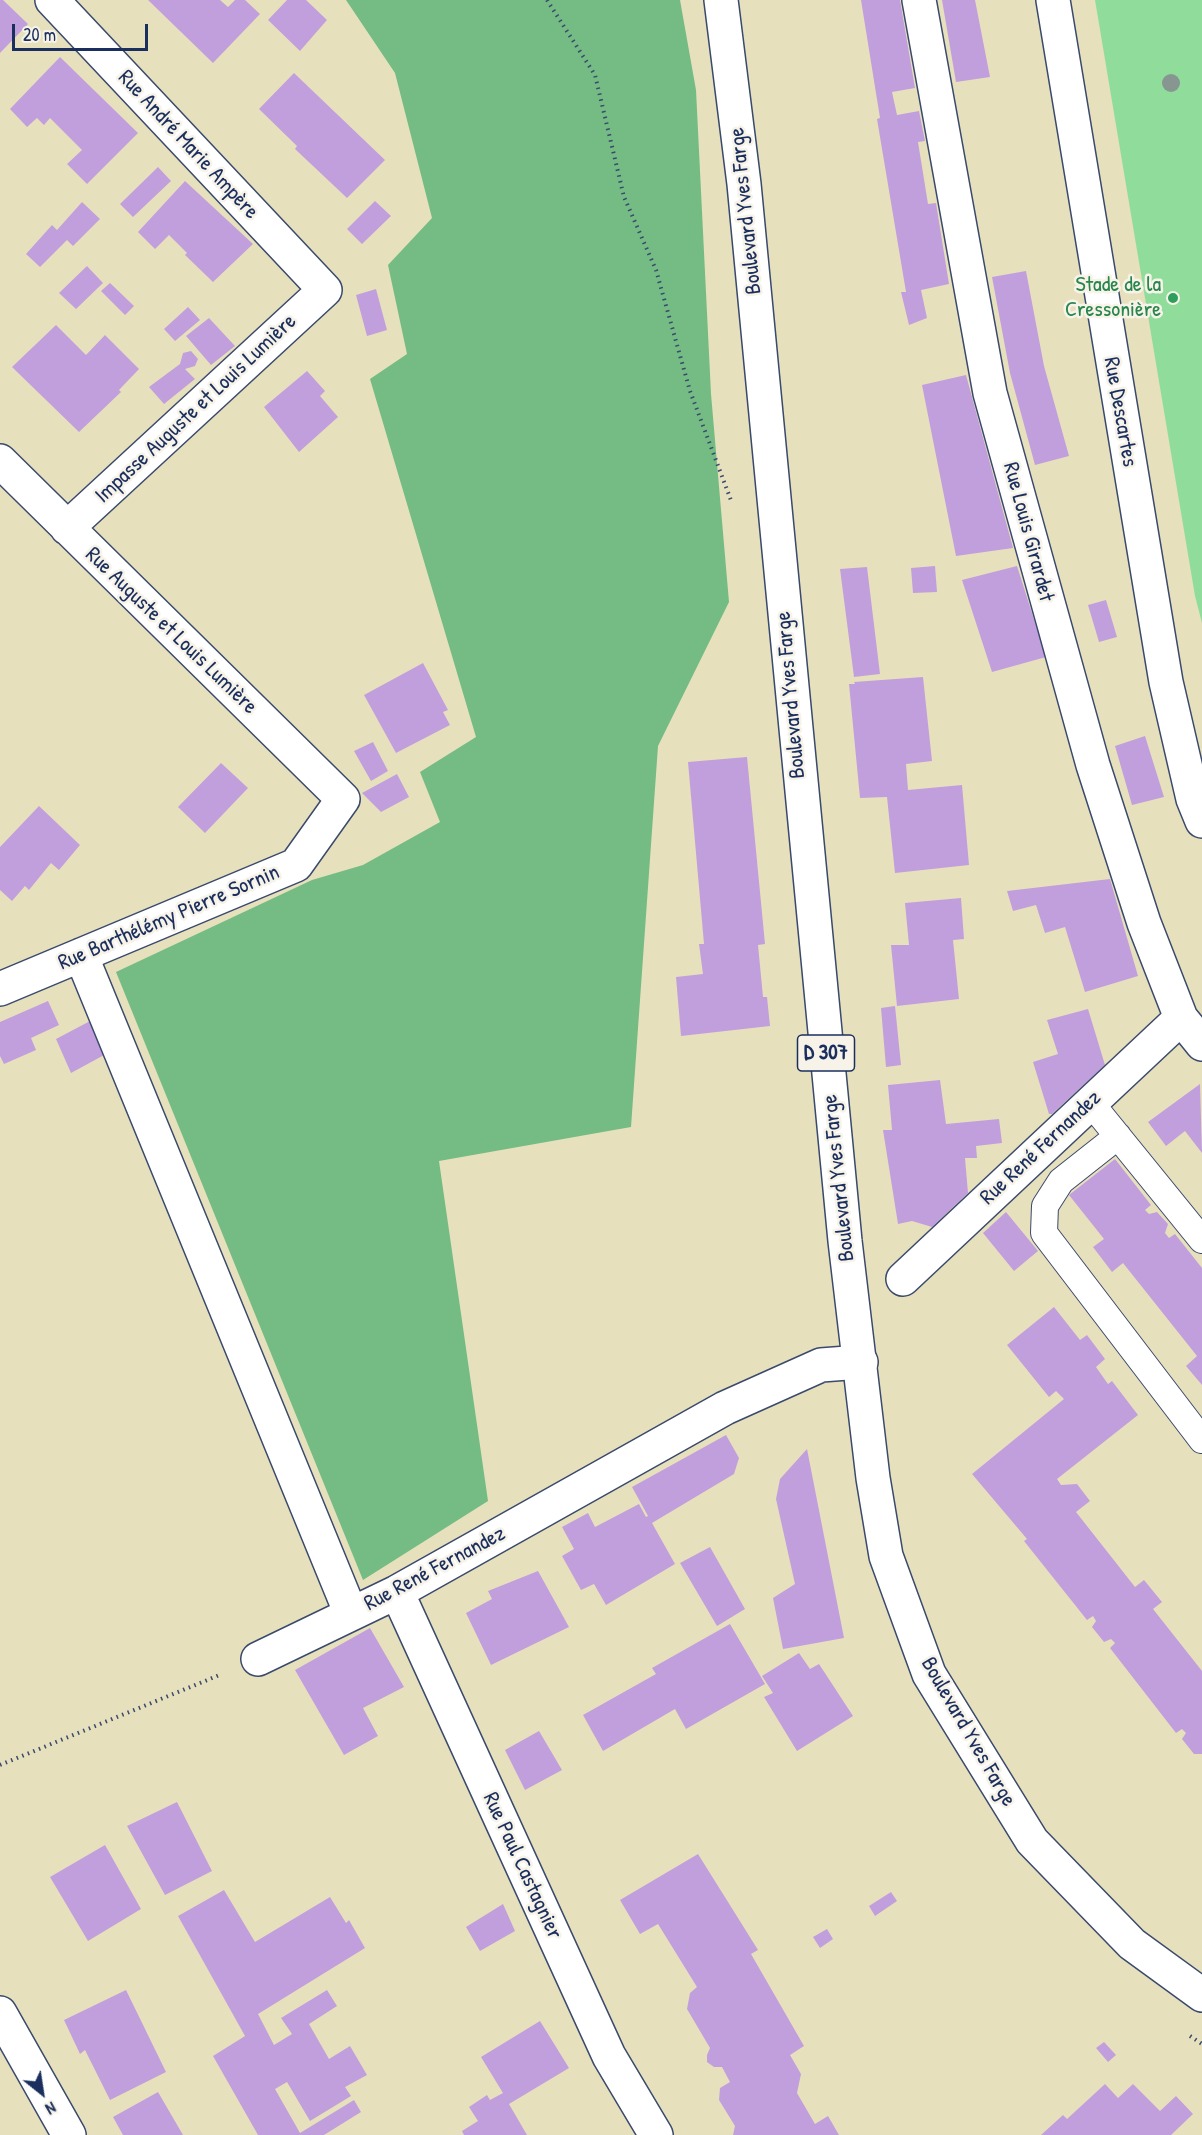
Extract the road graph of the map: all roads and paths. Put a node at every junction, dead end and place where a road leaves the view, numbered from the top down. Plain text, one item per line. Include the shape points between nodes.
1 (52, 0) edge
2 (548, 0) edge
3 (722, 0) edge
4 (919, 0) edge
5 (1053, 0) edge
6 (325, 290) joint
7 (0, 461) edge
8 (736, 513) dead end
9 (67, 528) junction
10 (343, 799) joint
11 (1202, 822) edge
12 (81, 955) junction
13 (0, 989) edge
14 (1181, 1018) junction
15 (1202, 1044) edge
16 (1090, 1101) junction
17 (1118, 1136) junction
18 (1202, 1240) edge
19 (903, 1279) dead end
20 (861, 1362) junction
21 (1202, 1440) edge
22 (397, 1592) junction
23 (351, 1614) junction
24 (258, 1659) joint
25 (0, 1765) edge
26 (1202, 1995) edge
27 (0, 2013) edge
28 (69, 2135) edge
29 (656, 2135) edge

1 - 6 street, Rue André Marie Ampère
2 - 8 path via 595,75 624,197 656,270 690,392
3 - 20 street, Boulevard Yves Farge / D 307 via 744,184 845,1242
4 - 14 street, Rue Louis Girardet via 990,393 1093,765 1144,923
5 - 11 street, Rue Descartes via 1166,682
6 - 9 street, Impasse Auguste et Louis Lumière
7 - 9 street, Rue Auguste et Louis Lumière
9 - 10 street, Rue Auguste et Louis Lumière
10 - 12 street, Rue Barthélémy Pierre Sornin via 296,865
12 - 13 street, Rue Barthélémy Pierre Sornin
12 - 23 street
14 - 15 street, Rue Louis Girardet
14 - 16 street, Rue René Fernandez
16 - 17 lane
16 - 19 street, Rue René Fernandez
17 - 18 lane
17 - 21 lane via 1061,1182 1045,1206 1044,1233
20 - 22 street, Rue René Fernandez via 821,1365 725,1408
20 - 26 street, Boulevard Yves Farge / D 307 via 886,1556 929,1674 1032,1841 1132,1944
22 - 23 street, Rue René Fernandez
22 - 29 street, Rue Paul Castagnier via 609,2056
23 - 24 street, Rue René Fernandez
24 - 25 path
27 - 28 street

